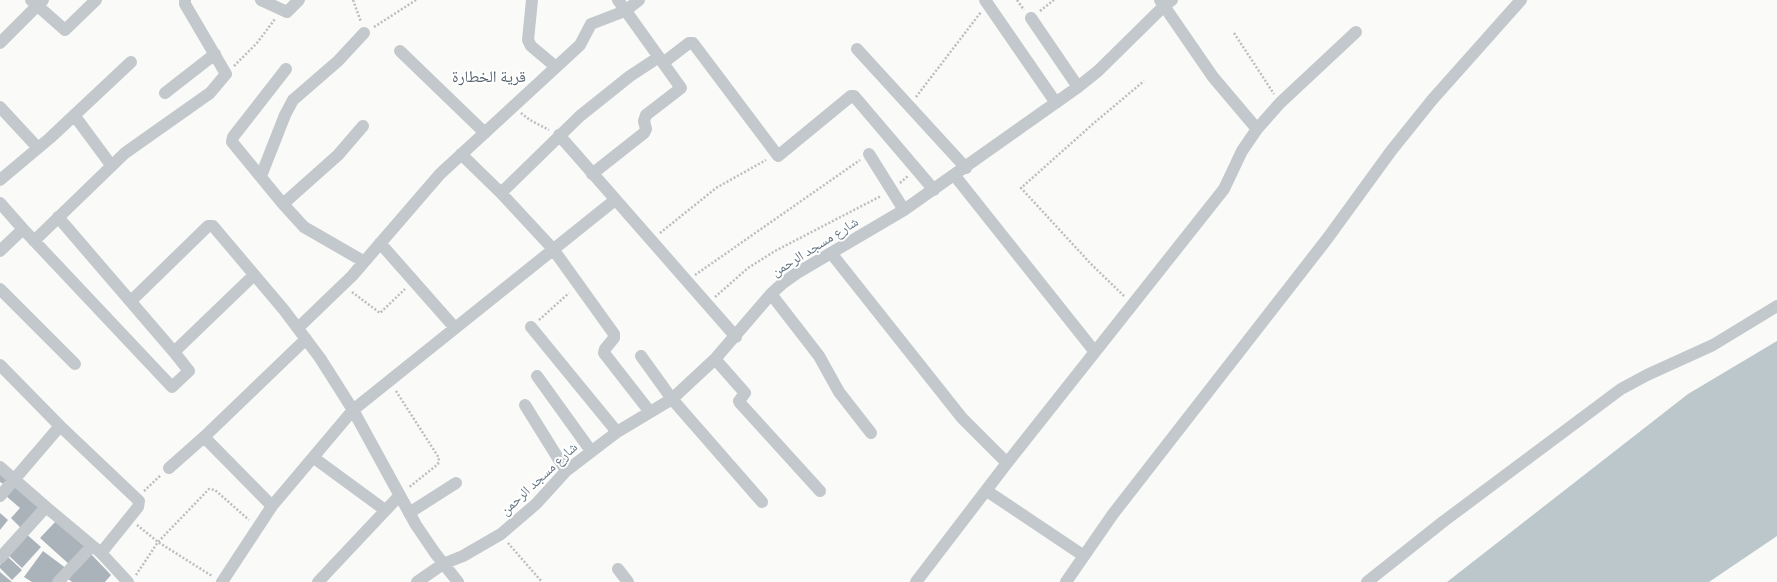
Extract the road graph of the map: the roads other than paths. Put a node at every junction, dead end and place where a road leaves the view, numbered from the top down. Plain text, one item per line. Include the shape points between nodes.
1 (96, 0) edge
2 (186, 0) edge
3 (261, 0) edge
4 (299, 0) edge
5 (532, 0) edge
6 (618, 0) edge
7 (639, 0) edge
8 (1521, 0) edge
9 (37, 2) edge
10 (986, 2) edge
11 (1165, 2) edge
12 (625, 11) junction
13 (1031, 18) road end
14 (1356, 32) dead end
15 (364, 33) road end
16 (0, 43) edge
17 (857, 49) dead end
18 (400, 51) dead end
19 (214, 54) junction
20 (661, 60) junction
21 (131, 62) dead end
22 (556, 67) junction
23 (286, 70) dead end
24 (1078, 87) junction
25 (165, 93) dead end
26 (1056, 103) junction
27 (0, 107) edge
28 (74, 115) junction
29 (363, 126) dead end
30 (1257, 129) junction
31 (485, 133) junction
32 (559, 135) junction
33 (38, 148) junction
34 (461, 154) junction
35 (869, 154) road end
36 (111, 165) junction
37 (966, 168) junction
38 (592, 174) junction
39 (260, 176) junction
40 (954, 176) junction
41 (0, 180) edge
42 (934, 190) junction
43 (501, 193) junction
44 (615, 200) junction
45 (0, 203) edge
46 (283, 204) junction
47 (904, 210) junction
48 (58, 217) junction
49 (23, 229) junction
50 (34, 241) junction
51 (380, 243) junction
52 (553, 249) junction
53 (0, 252) edge
54 (831, 254) junction
55 (363, 261) junction
56 (254, 275) junction
57 (0, 289) edge
58 (771, 294) junction
59 (131, 301) junction
60 (1777, 306) edge
61 (531, 327) road end
62 (298, 328) junction
63 (455, 328) junction
64 (736, 337) junction
65 (306, 339) junction
66 (174, 352) junction
67 (1095, 352) junction
68 (641, 356) dead end
69 (715, 359) junction
70 (75, 364) dead end
71 (0, 365) edge
72 (537, 376) dead end
73 (672, 399) junction
74 (524, 405) dead end
75 (353, 410) junction
76 (650, 412) junction
77 (60, 426) junction
78 (617, 432) junction
79 (871, 433) dead end
80 (204, 437) junction
81 (591, 451) junction
82 (314, 458) junction
83 (1007, 463) junction
84 (0, 467) edge
85 (169, 468) road end
86 (566, 471) junction
87 (14, 480) junction
88 (456, 483) dead end
89 (820, 491) dead end
90 (987, 491) junction
91 (400, 495) junction
92 (0, 496) edge
93 (762, 502) dead end
94 (272, 506) junction
95 (46, 507) junction
96 (385, 510) junction
97 (409, 513) junction
98 (97, 550) junction
99 (1084, 556) junction
100 (0, 558) edge
101 (443, 564) junction
102 (618, 569) dead end
103 (131, 579) edge
104 (218, 580) edge
105 (58, 582) edge
106 (318, 582) edge
107 (417, 582) edge
108 (458, 582) edge
109 (628, 582) edge
110 (916, 582) edge
111 (1066, 582) edge
112 (1367, 582) edge

1 - 9 street via 65,30
2 - 19 street via 185,4
3 - 4 street via 287,12
5 - 22 street via 529,43
6 - 12 street
7 - 12 street
8 - 99 street via 1432,100 1391,152 1327,239 1113,514
9 - 16 street
10 - 26 street
11 - 24 street, شارع مسجد الرحمن via 1098,71
11 - 30 street via 1213,77
12 - 20 street
12 - 22 street via 591,24 580,45
13 - 24 street
14 - 30 street via 1280,103
15 - 39 street via 293,100
17 - 37 street
18 - 31 street
19 - 25 street
19 - 36 street via 226,74 210,93 146,137
20 - 32 street via 605,95
20 - 38 street via 681,88 646,114 644,133
20 - 42 street via 693,43 779,156 853,95
21 - 28 street
22 - 31 street
23 - 39 street via 232,140
24 - 26 street, شارع مسجد الرحمن
26 - 37 street, شارع مسجد الرحمن
27 - 33 street
28 - 33 street
28 - 36 street
29 - 46 street via 338,155
30 - 67 street via 1242,151 1224,189
31 - 34 street
32 - 38 street
32 - 43 street
33 - 41 street
34 - 43 street
34 - 51 street via 430,184
35 - 47 street
36 - 48 street
37 - 40 street, شارع مسجد الرحمن
38 - 44 street
39 - 46 street
40 - 42 street, شارع مسجد الرحمن
40 - 67 street
42 - 47 street, شارع مسجد الرحمن
43 - 52 street
44 - 52 street
44 - 64 street
45 - 49 street
46 - 55 street via 314,234
47 - 54 street, شارع مسجد الرحمن
48 - 50 street
48 - 59 street
49 - 50 street
49 - 53 street
50 - 66 street via 172,387 189,371
51 - 55 street
51 - 63 street
52 - 63 street
52 - 76 street via 614,334 604,353
54 - 58 street, شارع مسجد الرحمن via 797,273
54 - 83 street via 954,408
55 - 62 street via 343,285
56 - 59 street via 213,226 210,226
56 - 62 street
56 - 66 street
57 - 70 street
58 - 64 street, شارع مسجد الرحمن
58 - 79 street via 819,356 839,392
59 - 66 street
60 - 112 street via 1713,345 1622,389 1444,521
61 - 78 street
62 - 65 street
63 - 75 street
64 - 69 street, شارع مسجد الرحمن
65 - 75 street
65 - 80 street
67 - 83 street
68 - 73 street
69 - 73 street, شارع مسجد الرحمن
69 - 89 street via 745,393 740,403
71 - 77 street
72 - 81 street
73 - 76 street, شارع مسجد الرحمن
73 - 93 street
74 - 86 street
75 - 82 street
75 - 91 street
76 - 78 street, شارع مسجد الرحمن
77 - 87 street
77 - 98 street via 136,498 139,504 129,519
78 - 81 street, شارع مسجد الرحمن
80 - 85 street
80 - 94 street
81 - 86 street, شارع مسجد الرحمن
82 - 94 street
82 - 96 street
83 - 90 street
84 - 87 street
86 - 101 street, شارع مسجد الرحمن via 536,504 501,534
87 - 92 street
87 - 95 street
88 - 97 street
90 - 99 street
90 - 110 street
91 - 96 street
91 - 97 street
94 - 104 street
95 - 98 street
95 - 100 street
96 - 106 street
97 - 101 street
98 - 103 street
98 - 105 street
99 - 111 street
101 - 107 street, شارع مسجد الرحمن
101 - 108 street
102 - 109 street

